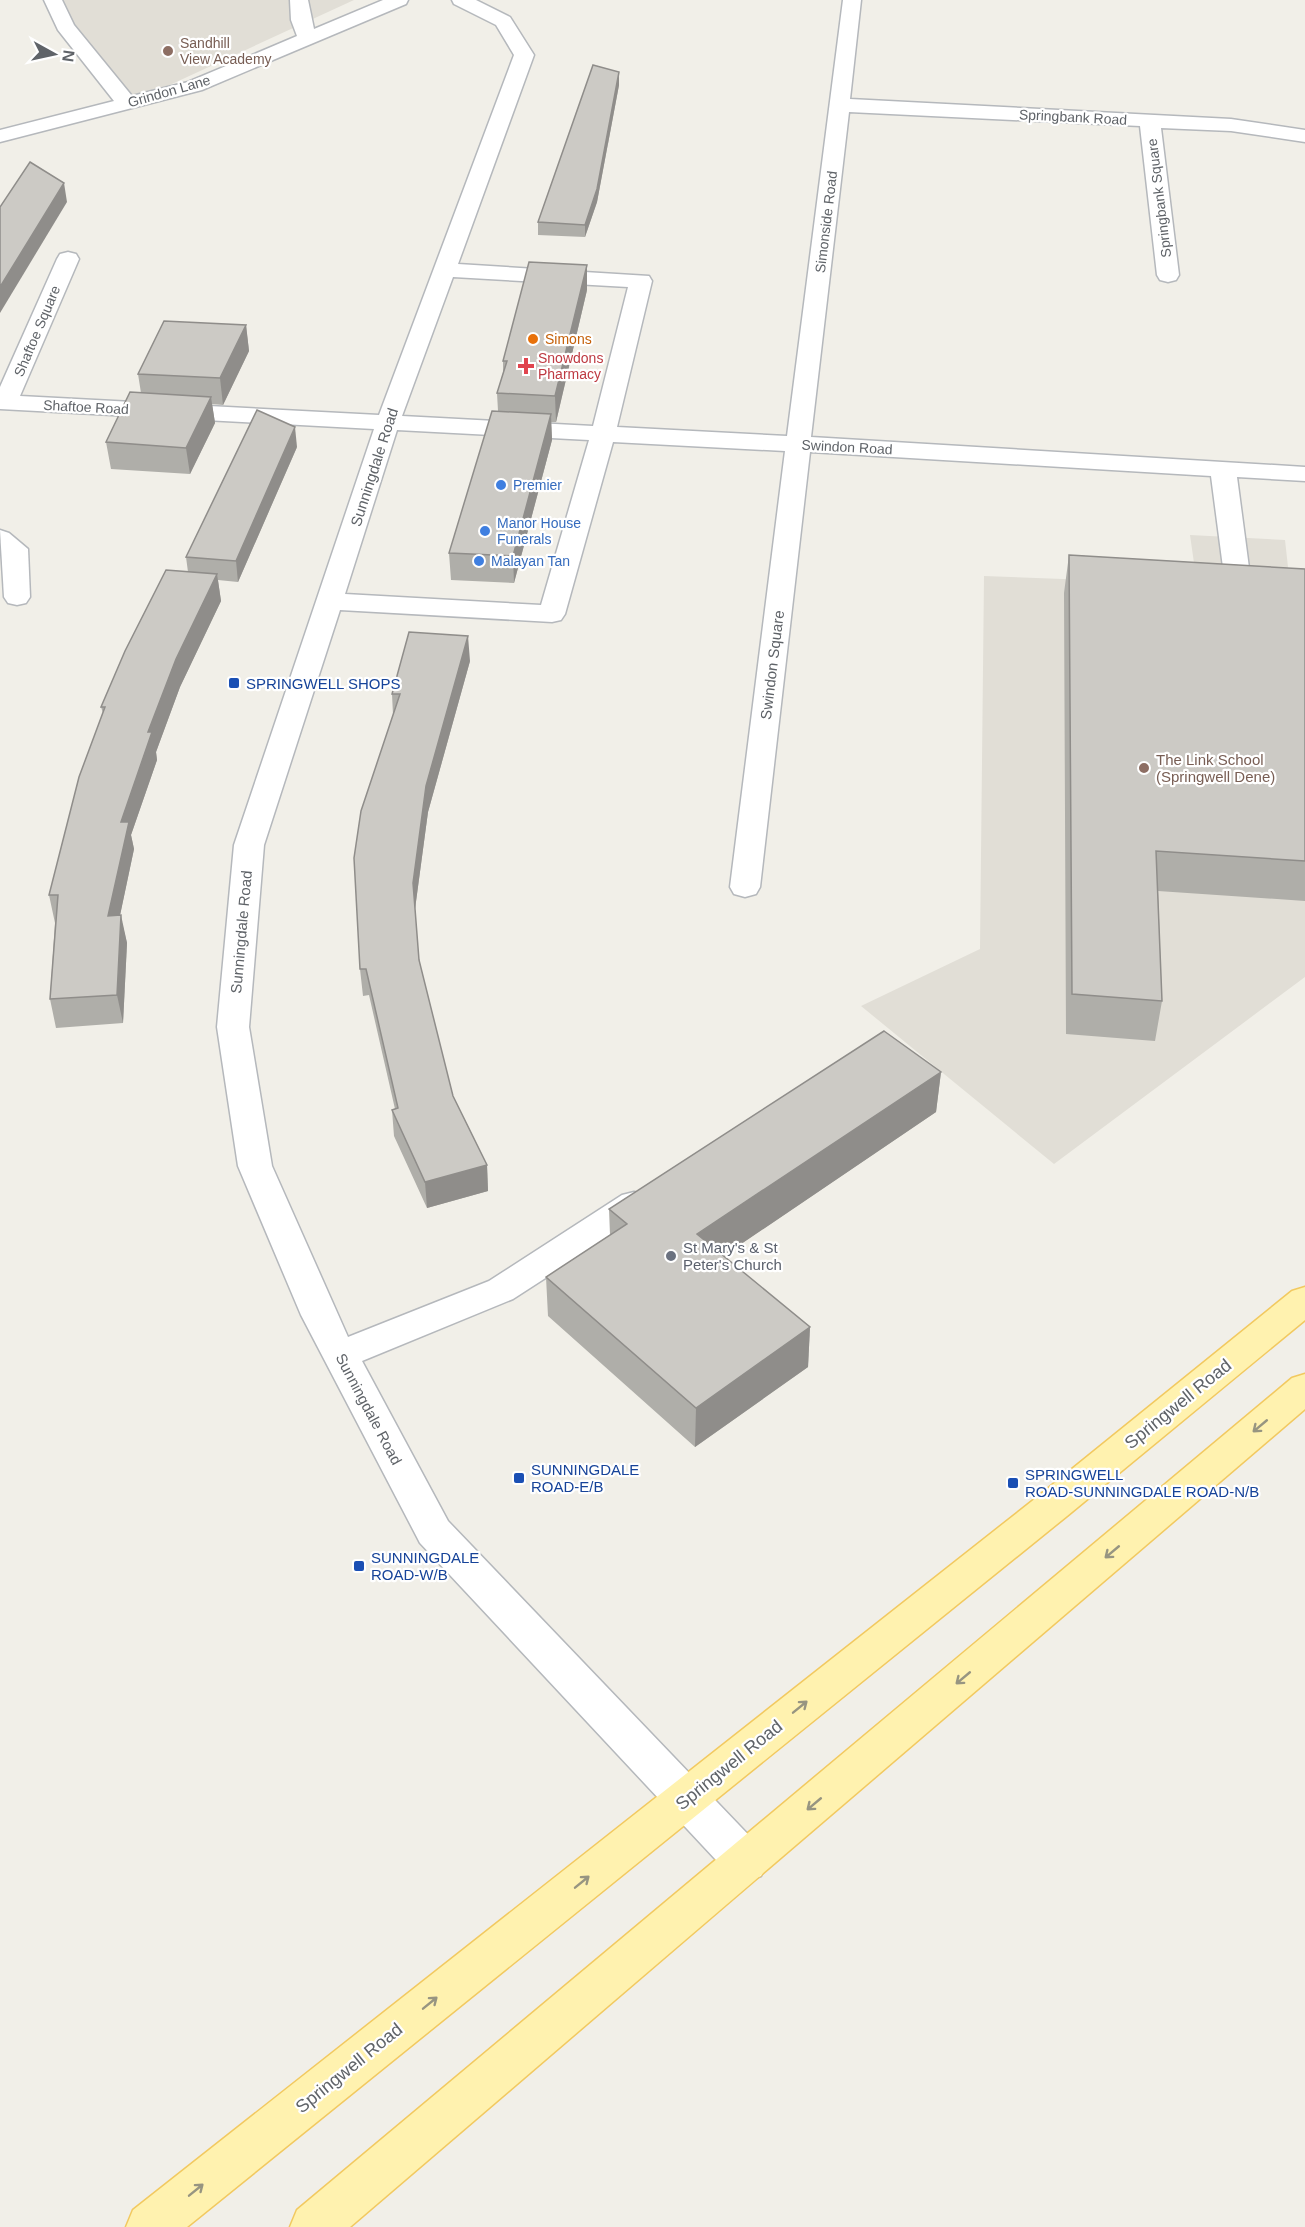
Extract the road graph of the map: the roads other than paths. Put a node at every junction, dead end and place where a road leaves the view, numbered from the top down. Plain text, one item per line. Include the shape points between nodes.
1 (53, 0) edge
2 (299, 0) edge
3 (399, 0) edge
4 (461, 0) edge
5 (852, 0) edge
6 (308, 38) junction
7 (127, 103) junction
8 (840, 105) junction
9 (1150, 121) junction
10 (1299, 132) edge
11 (0, 136) edge
12 (68, 259) dead end
13 (445, 270) junction
14 (1167, 275) dead end
15 (3, 402) edge
16 (388, 422) junction
17 (603, 434) junction
18 (799, 444) junction
19 (1223, 469) junction
20 (1305, 474) edge
21 (0, 538) edge
22 (1305, 595) edge
23 (16, 597) dead end
24 (330, 601) junction
25 (745, 886) dead end
26 (634, 1204) edge
27 (1305, 1299) edge
28 (340, 1355) junction
29 (1305, 1388) edge
30 (687, 1798) junction
31 (746, 1862) junction
32 (150, 2227) edge
33 (314, 2227) edge

1 - 7 street via 65,26
2 - 6 street via 300,20
3 - 6 street, Grindon Lane
4 - 13 street, Sunningdale Road via 503,21 524,55
5 - 8 street, Simonside Road
6 - 7 street, Grindon Lane via 195,86
7 - 11 street, Grindon Lane
8 - 9 street, Springbank Road
8 - 18 street, Simonside Road
9 - 10 street, Springbank Road
9 - 14 street, Springbank Square
12 - 15 street, Shaftoe Square
13 - 16 street, Sunningdale Road
13 - 17 street via 640,281
15 - 16 street, Shaftoe Road
16 - 17 street, Swindon Road
16 - 24 street, Sunningdale Road
17 - 18 street, Swindon Road
17 - 24 street via 552,614
18 - 19 street, Swindon Road
18 - 25 street, Swindon Square
19 - 20 street, Swindon Road
19 - 22 street via 1239,590
21 - 23 street via 15,549
24 - 28 street, Sunningdale Road via 249,845 233,1027 255,1166
26 - 28 street via 501,1290
30 -> 27 main road, Springwell Road
28 - 30 street, Sunningdale Road via 434,1532
29 -> 31 main road
30 - 31 street, Sunningdale Road
32 -> 30 main road, Springwell Road
31 - 33 main road

